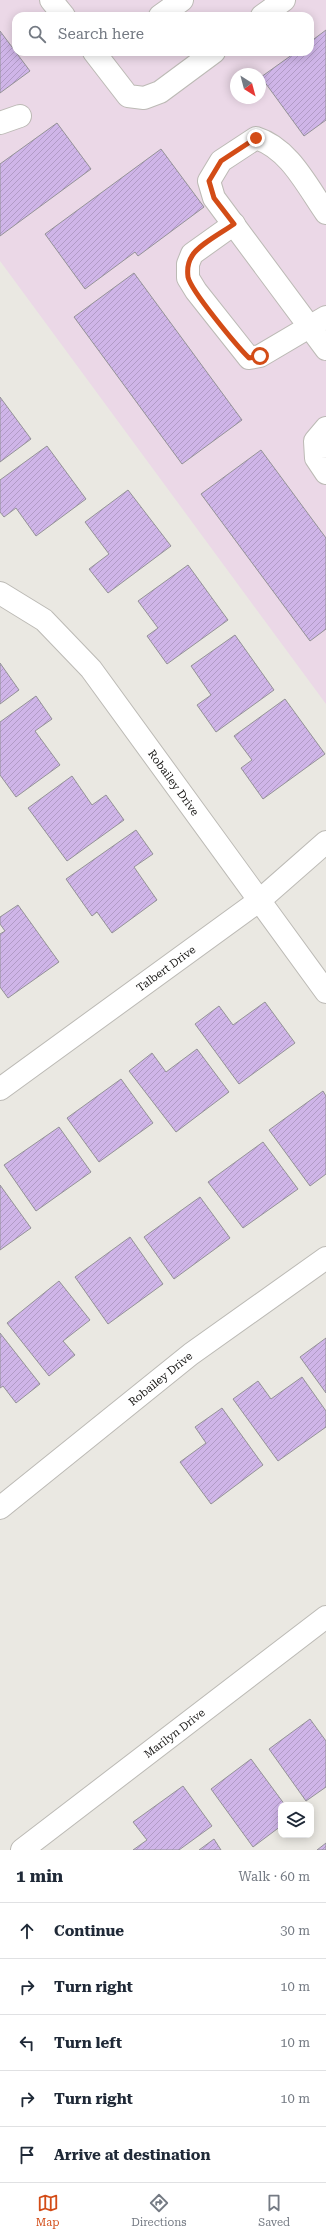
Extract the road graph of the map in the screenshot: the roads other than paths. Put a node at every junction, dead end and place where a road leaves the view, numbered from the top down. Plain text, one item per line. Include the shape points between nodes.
1 (51, 0) edge
2 (182, 0) edge
3 (284, 0) edge
4 (61, 12) edge
5 (166, 12) edge
6 (268, 12) edge
7 (102, 56) edge
8 (209, 56) edge
9 (326, 214) edge
10 (234, 224) junction
11 (318, 322) edge
12 (326, 349) edge
13 (326, 428) edge
14 (326, 473) edge
15 (0, 592) edge
16 (326, 842) edge
17 (260, 900) junction
18 (326, 992) edge
19 (0, 1089) edge
20 (326, 1258) edge
21 (0, 1508) edge
22 (323, 1626) edge
23 (35, 1846) edge

1 - 4 street
2 - 5 street
3 - 6 street
7 - 8 street via 128,96 144,98 160,92
9 - 10 street via 285,156 269,142 256,138 221,161 209,181 214,198
10 - 11 street
10 - 11 street via 192,254 188,264 188,278 249,358 260,356
11 - 12 street
13 - 14 street via 315,442 316,458
15 - 17 street, Robailey Drive via 44,620 91,669
16 - 17 street, Talbert Drive
17 - 18 street, Robailey Drive
17 - 19 street, Talbert Drive
20 - 21 street, Robailey Drive via 191,1354
22 - 23 street, Marilyn Drive

